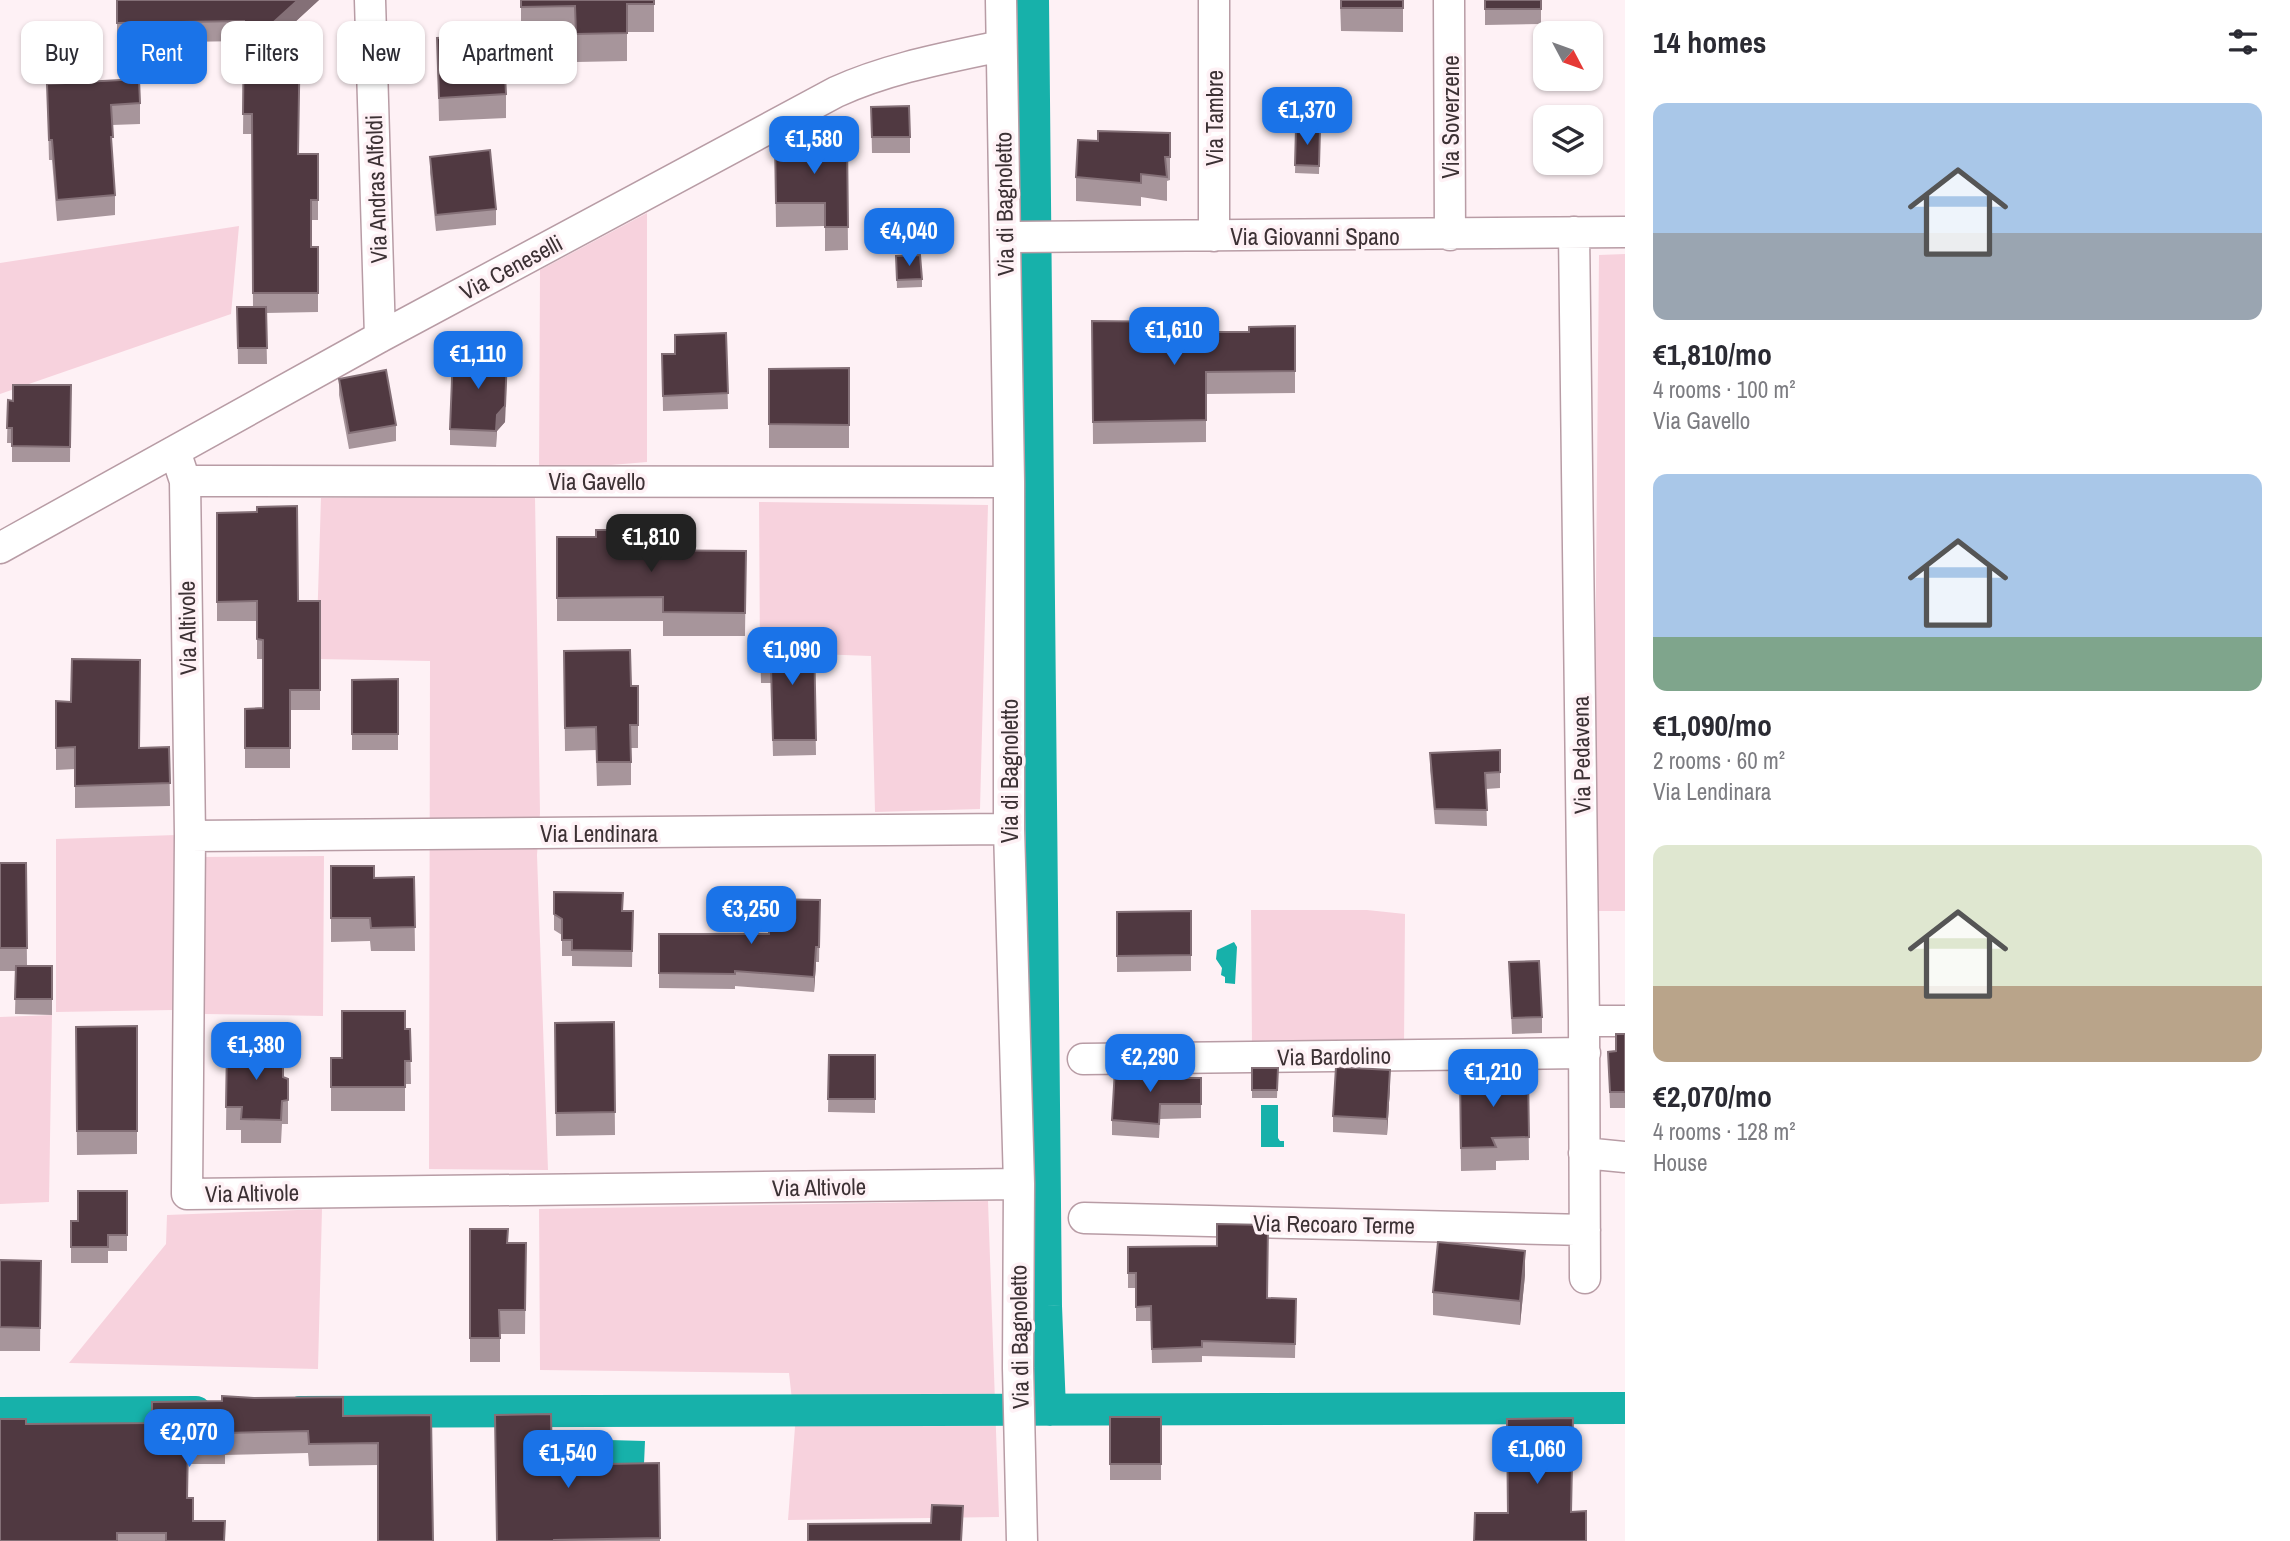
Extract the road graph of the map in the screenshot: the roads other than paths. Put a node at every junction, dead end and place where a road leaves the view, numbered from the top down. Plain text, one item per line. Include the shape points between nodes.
1 (370, 0) edge
2 (1001, 0) edge
3 (1214, 0) edge
4 (1449, 0) edge
5 (1001, 46) junction
6 (1574, 232) junction
7 (1625, 232) edge
8 (1450, 235) junction
9 (1214, 236) junction
10 (1027, 237) junction
11 (380, 337) junction
12 (175, 451) junction
13 (185, 481) junction
14 (1009, 482) junction
15 (0, 548) edge
16 (1009, 829) junction
17 (190, 836) junction
18 (1584, 1021) junction
19 (1625, 1021) edge
20 (1585, 1053) junction
21 (1083, 1059) dead end
22 (1584, 1153) junction
23 (1625, 1157) edge
24 (1018, 1184) junction
25 (1084, 1218) dead end
26 (1585, 1230) junction
27 (1585, 1279) dead end
28 (1021, 1541) edge

1 - 11 street, Via Andras Alfoldi
2 - 5 street, Via di Bagnoletto
3 - 9 street, Via Tambre
4 - 8 street, Via Soverzene
5 - 10 street, Via di Bagnoletto
5 - 11 street, Via Ceneselli via 896,69 836,92
6 - 7 street, Via Giovanni Spano
6 - 8 street, Via Giovanni Spano
6 - 18 street, Via Pedavena
8 - 9 street, Via Giovanni Spano
9 - 10 street, Via Giovanni Spano
10 - 14 street, Via di Bagnoletto
11 - 12 street, Via Ceneselli
12 - 13 street, Via Altivole
12 - 15 street, Via Ceneselli
13 - 14 street, Via Gavello
13 - 17 street, Via Altivole
14 - 16 street, Via di Bagnoletto
16 - 17 street, Via Lendinara
16 - 24 street, Via di Bagnoletto
17 - 24 street, Via Altivole via 187,1194
18 - 19 street
18 - 20 street, Via Pedavena
20 - 21 street, Via Bardolino
20 - 22 street, Via Pedavena
22 - 23 street
22 - 26 street, Via Pedavena
24 - 28 street, Via di Bagnoletto
25 - 26 street, Via Recoaro Terme
26 - 27 street, Via Pedavena

